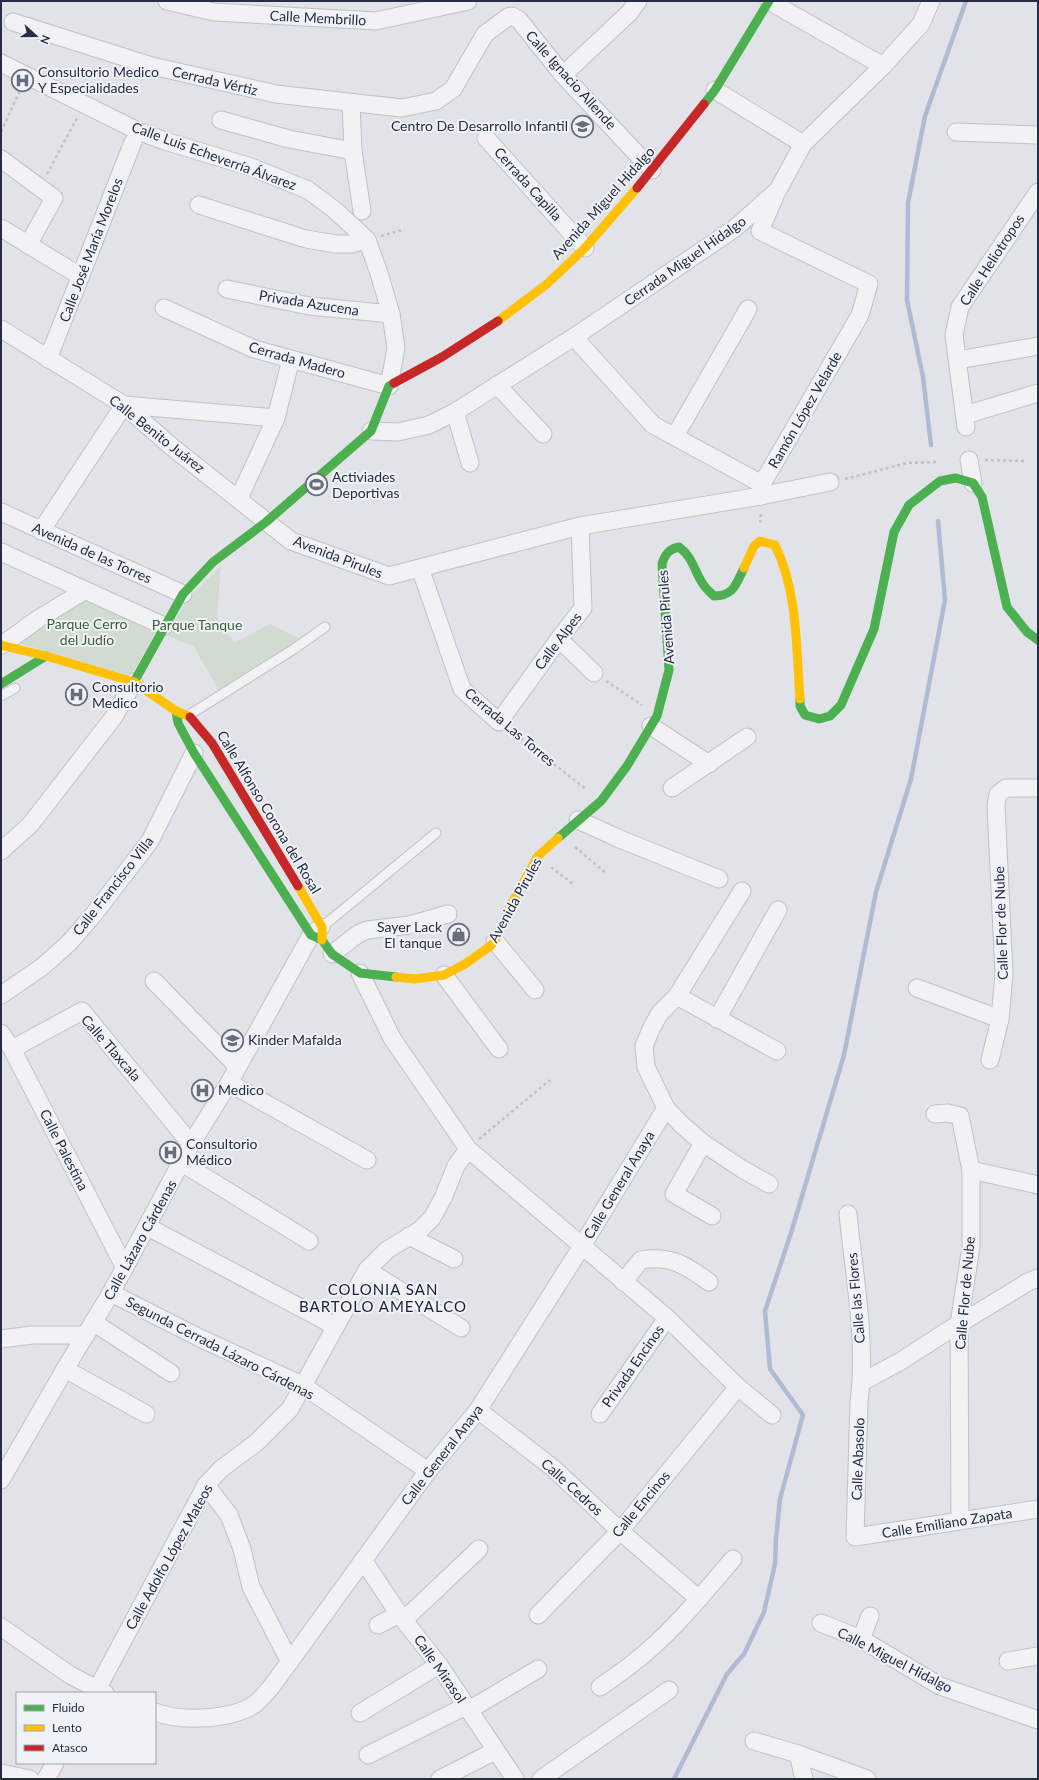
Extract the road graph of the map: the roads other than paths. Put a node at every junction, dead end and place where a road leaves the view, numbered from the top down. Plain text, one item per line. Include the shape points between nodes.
1 (167, 1) edge
2 (468, 1) edge
3 (638, 1) edge
4 (769, 1) edge
5 (931, 1) edge
6 (13, 22) dead end
7 (485, 34) joint
8 (1, 63) edge
9 (883, 66) junction
10 (564, 75) junction
11 (715, 90) junction
12 (351, 104) junction
13 (221, 120) dead end
14 (956, 132) dead end
15 (1038, 135) edge
16 (486, 138) dead end
17 (133, 142) dead end
18 (803, 144) junction
19 (353, 151) junction
20 (1, 159) edge
21 (652, 170) junction
22 (778, 190) junction
23 (1038, 192) edge
24 (199, 205) dead end
25 (362, 210) dead end
26 (1, 228) edge
27 (367, 240) junction
28 (28, 245) junction
29 (585, 248) junction
30 (80, 276) junction
31 (227, 289) dead end
32 (164, 308) dead end
33 (748, 309) dead end
34 (391, 314) junction
35 (1, 329) edge
36 (574, 337) junction
37 (1038, 346) edge
38 (48, 359) junction
39 (292, 359) junction
40 (958, 360) junction
41 (497, 385) junction
42 (389, 386) junction
43 (1038, 393) edge
44 (124, 405) junction
45 (455, 412) junction
46 (276, 418) junction
47 (371, 431) junction
48 (543, 434) dead end
49 (675, 436) junction
50 (969, 460) road end
51 (470, 463) dead end
52 (830, 482) road end
53 (973, 483) junction
54 (762, 490) junction
55 (238, 498) junction
56 (1, 512) edge
57 (266, 522) junction
58 (580, 526) junction
59 (41, 531) junction
60 (1, 552) edge
61 (420, 568) junction
62 (84, 591) junction
63 (183, 594) junction
64 (164, 626) junction
65 (325, 627) dead end
66 (558, 639) junction
67 (1038, 640) edge
68 (1, 645) edge
69 (46, 656) junction
70 (594, 673) road end
71 (134, 682) junction
72 (1, 684) edge
73 (21, 684) dead end
74 (1, 696) edge
75 (176, 711) junction
76 (189, 715) junction
77 (654, 721) junction
78 (499, 722) joint
79 (747, 737) dead end
80 (194, 753) junction
81 (709, 764) junction
82 (672, 788) dead end
83 (1038, 788) edge
84 (578, 820) junction
85 (436, 833) dead end
86 (1, 851) edge
87 (719, 879) dead end
88 (742, 891) dead end
89 (778, 910) dead end
90 (448, 914) dead end
91 (318, 934) junction
92 (497, 943) junction
93 (332, 954) junction
94 (360, 973) junction
95 (444, 975) junction
96 (154, 981) dead end
97 (917, 988) dead end
98 (535, 990) dead end
99 (1, 995) edge
100 (677, 996) junction
101 (717, 1019) junction
102 (1000, 1019) junction
103 (1, 1033) edge
104 (12, 1049) junction
105 (499, 1049) dead end
106 (777, 1051) dead end
107 (990, 1060) dead end
108 (237, 1066) junction
109 (229, 1083) junction
110 (666, 1108) junction
111 (935, 1114) dead end
112 (703, 1143) junction
113 (191, 1144) junction
114 (468, 1149) junction
115 (367, 1160) dead end
116 (182, 1163) junction
117 (970, 1170) junction
118 (769, 1184) dead end
119 (1038, 1185) edge
120 (848, 1214) dead end
121 (712, 1216) dead end
122 (148, 1227) junction
123 (409, 1236) junction
124 (310, 1241) dead end
125 (582, 1246) junction
126 (454, 1259) dead end
127 (125, 1268) junction
128 (367, 1270) junction
129 (1038, 1278) edge
130 (623, 1282) junction
131 (709, 1282) dead end
132 (112, 1293) junction
133 (667, 1318) junction
134 (959, 1324) junction
135 (335, 1326) junction
136 (461, 1328) dead end
137 (90, 1329) junction
138 (2, 1337) edge
139 (65, 1369) junction
140 (171, 1374) dead end
141 (862, 1382) junction
142 (302, 1386) junction
143 (738, 1387) junction
144 (478, 1410) junction
145 (146, 1414) dead end
146 (600, 1414) dead end
147 (772, 1415) dead end
148 (428, 1471) junction
149 (1, 1480) edge
150 (206, 1485) junction
151 (1038, 1509) edge
152 (960, 1521) junction
153 (620, 1531) junction
154 (855, 1537) joint
155 (479, 1549) dead end
156 (734, 1559) dead end
157 (364, 1560) junction
158 (699, 1599) junction
159 (538, 1615) dead end
160 (870, 1616) dead end
161 (402, 1617) junction
162 (821, 1623) dead end
163 (378, 1624) dead end
164 (1, 1627) edge
165 (861, 1639) junction
166 (1038, 1656) edge
167 (1008, 1661) dead end
168 (290, 1662) junction
169 (439, 1665) junction
170 (538, 1669) dead end
171 (600, 1687) dead end
172 (669, 1690) dead end
173 (99, 1692) edge
174 (467, 1708) junction
175 (156, 1712) edge
176 (360, 1713) dead end
177 (1038, 1720) edge
178 (754, 1741) dead end
179 (495, 1752) junction
180 (798, 1754) junction
181 (368, 1755) dead end
182 (55, 1764) edge
183 (1, 1773) edge
184 (22, 1778) edge
185 (46, 1779) edge
186 (440, 1779) edge
187 (515, 1779) edge
188 (541, 1779) edge
189 (804, 1779) edge
190 (866, 1779) edge

1 - 2 street, Calle Membrillo via 214,12 376,21
3 - 10 street via 629,13
4 - 9 street
4 - 11 street, Avenida Miguel Hidalgo
5 - 9 street, Cerrada Miguel Hidalgo via 922,24
6 - 12 street, Cerrada Vértiz via 152,66 276,94
7 - 10 street, Calle Ignacio Allende via 508,16 512,16
7 - 12 street, Cerrada Vértiz via 453,89 436,101 402,108
8 - 27 street, Calle Luis Echeverría Álvarez via 138,131 251,167 308,190
9 - 18 street, Cerrada Miguel Hidalgo
10 - 21 street, Calle Ignacio Allende
11 - 18 street
11 - 21 street, Avenida Miguel Hidalgo
12 - 19 street
13 - 19 street via 289,139
14 - 15 street
16 - 29 street, Cerrada Capilla
17 - 30 street, Calle José María Morelos
18 - 22 street, Cerrada Miguel Hidalgo
19 - 25 street
20 - 28 street via 54,198
21 - 29 street, Avenida Miguel Hidalgo
22 - 36 street, Cerrada Miguel Hidalgo via 734,229
22 - 54 street, Ramón López Velarde via 760,231 869,284 860,315
23 - 40 street, Calle Heliotropos via 960,307 954,335
24 - 27 street via 306,239 336,244
26 - 28 street
27 - 34 street, Calle Luis Echeverría Álvarez
28 - 30 street
29 - 42 street, Avenida Miguel Hidalgo via 547,284 486,330
30 - 38 street, Calle José María Morelos
31 - 34 street, Privada Azucena via 309,306
32 - 39 street, Cerrada Madero via 254,349
33 - 49 street
34 - 42 street, Calle Luis Echeverría Álvarez via 396,348
35 - 38 street, Calle Benito Juárez
36 - 41 street, Cerrada Miguel Hidalgo
36 - 49 street via 653,425
37 - 40 street
38 - 44 street, Calle Benito Juárez
39 - 42 street, Cerrada Madero
39 - 46 street
40 - 43 street, Calle Heliotropos via 966,421
41 - 45 street, Cerrada Miguel Hidalgo
41 - 48 street
42 - 47 street
44 - 46 street
44 - 55 street, Calle Benito Juárez via 172,447
44 - 59 street
45 - 47 street, Cerrada Miguel Hidalgo via 429,425 398,432
45 - 51 street
46 - 55 street
47 - 57 street
49 - 54 street
50 - 53 street
52 - 54 street, Avenida Pirules
53 - 67 street via 982,497 1007,607 1027,632
53 - 77 street, Avenida Pirules via 956,478 940,480 909,505 894,532 874,629 841,705 830,716 819,719 805,714 800,706 792,601 781,554 775,545 760,541 754,546 734,589 724,596 714,596 703,585 688,553 679,547 671,549 665,555 662,564 669,670
54 - 58 street, Avenida Pirules
55 - 57 street, Calle Benito Juárez
56 - 59 street, Avenida de las Torres
57 - 61 street, Avenida Pirules via 291,541 389,576
57 - 63 street via 213,562
58 - 61 street, Avenida Pirules
58 - 66 street, Calle Alpes via 583,608
59 - 63 street, Avenida de las Torres
60 - 62 street
61 - 78 street, Cerrada Las Torres via 462,688
62 - 64 street
62 - 68 street via 38,618
63 - 64 street
64 - 71 street
65 - 76 lane
66 - 70 street
66 - 78 street, Calle Alpes
68 - 69 street
69 - 71 street
69 - 72 street
71 - 75 street
71 - 86 street via 113,718 30,825
73 - 74 lane
75 - 76 street
75 - 80 street, Calle Alfonso Corona del Rosal via 178,723
76 - 91 street, Calle Alfonso Corona del Rosal via 212,743
77 - 81 street
77 - 84 street, Avenida Pirules via 627,766 601,801
79 - 81 street
80 - 91 street, Calle Alfonso Corona del Rosal
80 - 99 street, Calle Francisco Villa via 150,841 94,914 69,943 42,967
81 - 82 street
83 - 102 street, Calle Flor de Nube via 1006,788 998,794 996,805 1004,974
84 - 87 street
84 - 92 street, Avenida Pirules via 538,856 512,903
85 - 91 lane
88 - 100 street
89 - 101 street
90 - 93 street via 410,925 367,930
91 - 93 street, Calle Alfonso Corona del Rosal
91 - 108 street, Calle Lázaro Cárdenas
92 - 95 street, Avenida Pirules
92 - 98 street
93 - 94 street, Calle Alfonso Corona del Rosal
94 - 95 street, Avenida Pirules via 414,979
94 - 114 street via 392,1038
95 - 105 street
96 - 108 street
97 - 102 street
100 - 101 street
100 - 110 street via 660,1013 644,1046 646,1067
101 - 106 street
102 - 107 street, Calle Flor de Nube
103 - 104 street, Calle Palestina
104 - 113 street, Calle Tlaxcala via 82,1011
104 - 127 street, Calle Palestina
108 - 109 street, Calle Lázaro Cárdenas
109 - 113 street, Calle Lázaro Cárdenas
109 - 115 street
110 - 112 street
110 - 125 street, Calle General Anaya
111 - 117 street, Calle Flor de Nube via 948,1113 960,1116
112 - 118 street
112 - 121 street via 674,1194
113 - 116 street, Calle Lázaro Cárdenas
114 - 123 street, Calle Adolfo López Mateos via 456,1166 432,1218 420,1230
114 - 125 street
116 - 122 street, Calle Lázaro Cárdenas
116 - 124 street
117 - 119 street
117 - 134 street, Calle Flor de Nube via 971,1247
120 - 141 street, Calle las Flores
122 - 127 street, Calle Lázaro Cárdenas
122 - 135 street
123 - 126 street
123 - 128 street, Calle Adolfo López Mateos via 387,1250
125 - 130 street
125 - 144 street, Calle General Anaya
127 - 132 street, Calle Lázaro Cárdenas
128 - 135 street, Calle Adolfo López Mateos
128 - 136 street
129 - 134 street
130 - 131 street via 641,1260 655,1258 670,1259 693,1270
130 - 133 street
132 - 137 street, Calle Lázaro Cárdenas
132 - 142 street, Segunda Cerrada Lázaro Cárdenas
133 - 143 street
133 - 146 street, Privada Encinos
134 - 141 street via 902,1361
134 - 152 street, Calle Flor de Nube
135 - 142 street, Calle Adolfo López Mateos
137 - 138 street
137 - 139 street, Calle Lázaro Cárdenas
137 - 140 street
139 - 145 street
139 - 149 street, Calle Lázaro Cárdenas
141 - 154 street, Calle Abasolo via 859,1402
142 - 148 street, Segunda Cerrada Lázaro Cárdenas
142 - 150 street, Calle Adolfo López Mateos via 290,1409 257,1442 221,1469
143 - 147 street
143 - 153 street, Calle Encinos
144 - 148 street, Calle General Anaya
144 - 153 street, Calle Cedros via 553,1468
148 - 157 street, Calle General Anaya
150 - 168 street via 229,1515 242,1549 251,1587
150 - 173 street, Calle Adolfo López Mateos
151 - 152 street, Calle Emiliano Zapata
152 - 154 street, Calle Emiliano Zapata
153 - 158 street, Calle Cedros
153 - 159 street, Calle Encinos
155 - 161 street
156 - 158 street
157 - 161 street, Calle Mirasol
157 - 168 street, Calle General Anaya
158 - 171 street via 649,1649
160 - 165 street
161 - 163 street
161 - 169 street, Calle Mirasol
162 - 165 street, Calle Miguel Hidalgo
164 - 173 street
165 - 177 street, Calle Miguel Hidalgo via 940,1686
166 - 167 street
168 - 175 street, Calle General Anaya via 255,1704 229,1715 190,1718
169 - 174 street, Calle Mirasol
169 - 176 street
170 - 174 street
172 - 188 street
174 - 179 street, Calle Mirasol
174 - 181 street
178 - 180 street
179 - 186 street
179 - 187 street, Calle Mirasol
180 - 189 street
180 - 190 street
182 - 185 street
183 - 184 street

